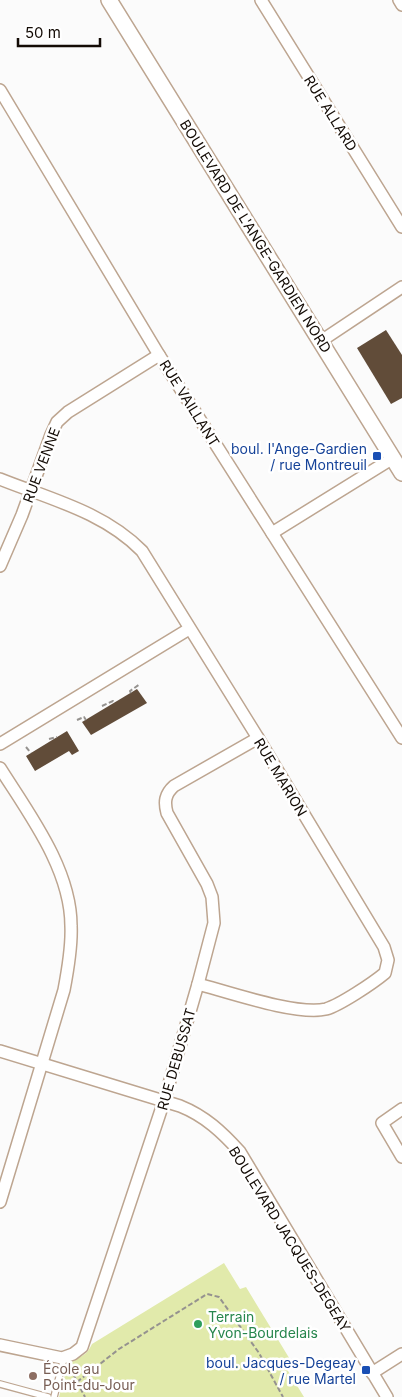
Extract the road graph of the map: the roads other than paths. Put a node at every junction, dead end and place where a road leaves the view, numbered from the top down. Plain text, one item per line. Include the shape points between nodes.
1 (109, 0) edge
2 (261, 0) edge
3 (399, 0) edge
4 (402, 5) edge
5 (0, 90) edge
6 (402, 227) edge
7 (402, 287) edge
8 (321, 341) junction
9 (159, 355) junction
10 (393, 458) junction
11 (402, 473) edge
12 (0, 479) edge
13 (30, 491) junction
14 (272, 533) junction
15 (0, 566) edge
16 (189, 629) junction
17 (258, 738) junction
18 (402, 738) edge
19 (0, 744) edge
20 (0, 768) edge
21 (198, 984) junction
22 (0, 1051) edge
23 (42, 1063) junction
24 (164, 1102) junction
25 (402, 1109) edge
26 (402, 1156) edge
27 (0, 1202) edge
28 (1, 1348) edge
29 (402, 1354) edge
30 (64, 1357) junction
31 (372, 1372) junction
32 (0, 1384) edge
33 (48, 1397) edge
34 (54, 1397) edge
35 (387, 1397) edge

1 - 8 main road, BOULEVARD DE L'ANGE-GARDIEN NORD
2 - 6 street, RUE ALLARD
3 - 4 street
5 - 9 street, RUE VAILLANT
7 - 8 street
8 - 10 main road, BOULEVARD DE L'ANGE-GARDIEN NORD
9 - 13 street, RUE VENNE via 68,412 58,422
9 - 14 street, RUE VAILLANT
10 - 11 main road, BOULEVARD DE L'ANGE-GARDIEN NORD
10 - 14 street
12 - 13 street, RUE MARION
13 - 15 street, RUE VENNE
13 - 16 street, RUE MARION via 93,515 131,540 142,552
14 - 18 street, RUE VAILLANT
16 - 17 street, RUE MARION
16 - 19 street
17 - 21 street, RUE DEBUSSAT via 174,786 165,798 167,813 212,897 214,923
17 - 21 street, RUE MARION via 384,947 388,960 385,974 373,984 327,1008 312,1011
20 - 23 street via 49,848 66,890 72,924 64,990
21 - 24 street, RUE DEBUSSAT
22 - 23 street, BOULEVARD JACQUES-DEGEAY
23 - 24 street, BOULEVARD JACQUES-DEGEAY
23 - 27 street
24 - 30 street, RUE DEBUSSAT via 82,1347
24 - 31 street, BOULEVARD JACQUES-DEGEAY via 204,1118 240,1152
25 - 26 street via 382,1123
28 - 30 street
29 - 31 street
30 - 34 lane
31 - 35 street, BOULEVARD JACQUES-DEGEAY
32 - 33 lane

